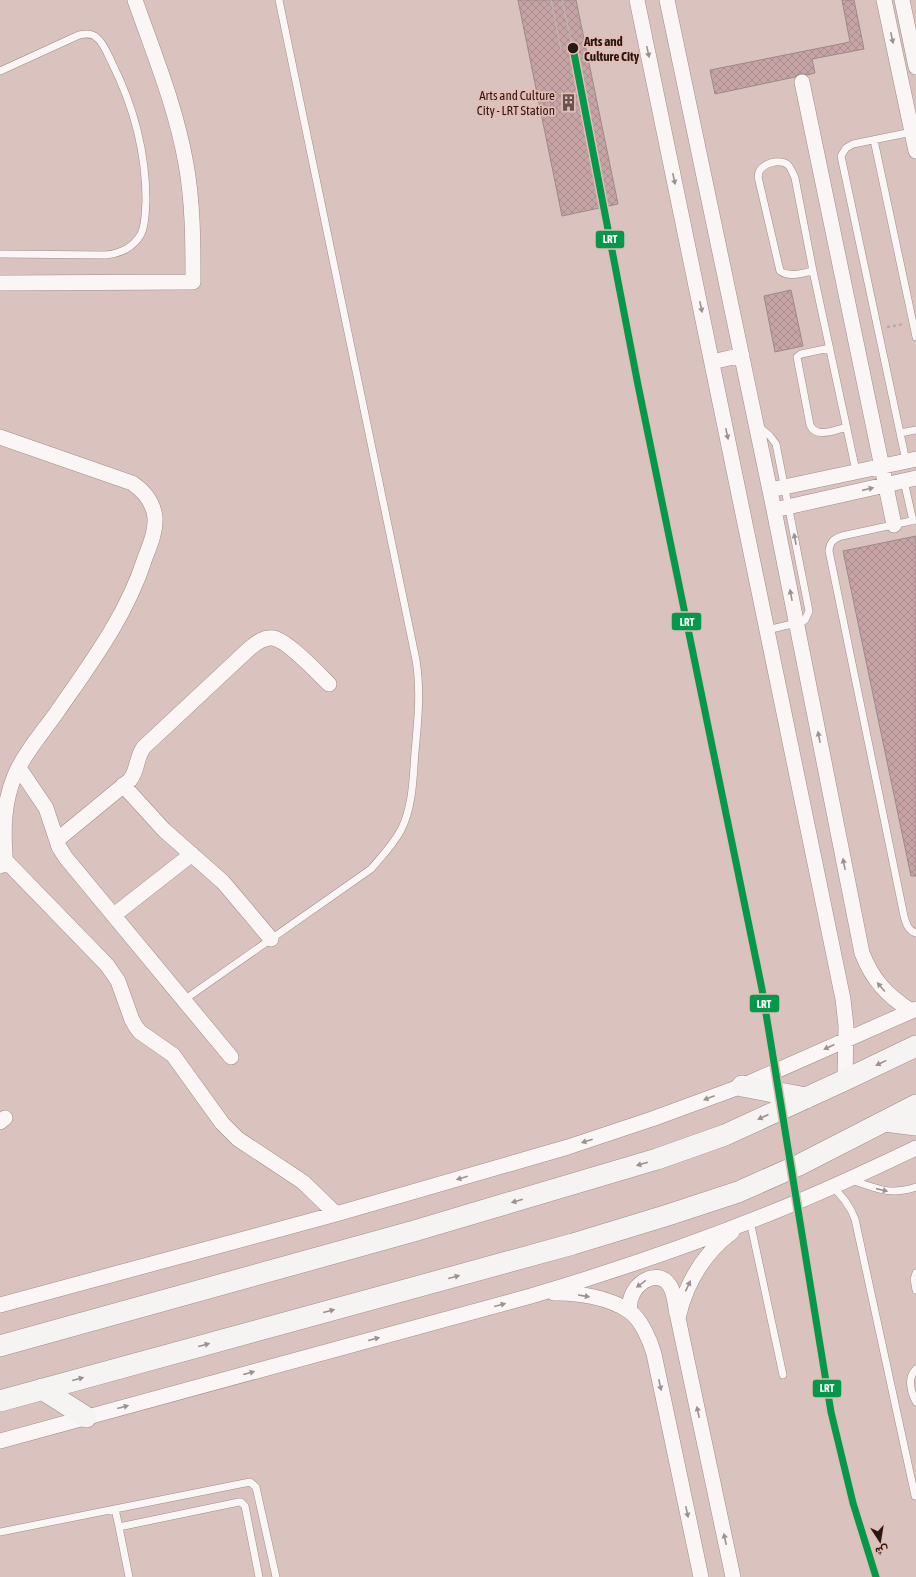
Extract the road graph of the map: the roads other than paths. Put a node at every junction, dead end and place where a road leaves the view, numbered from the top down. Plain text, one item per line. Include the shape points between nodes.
1 (136, 0) edge
2 (279, 0) edge
3 (637, 0) edge
4 (667, 0) edge
5 (884, 0) edge
6 (902, 0) edge
7 (916, 67) edge
8 (0, 72) edge
9 (802, 82) dead end
10 (912, 132) junction
11 (874, 140) junction
12 (916, 151) edge
13 (0, 254) edge
14 (813, 271) junction
15 (0, 283) edge
16 (916, 336) edge
17 (830, 348) junction
18 (742, 355) junction
19 (712, 362) junction
20 (756, 425) junction
21 (847, 427) junction
22 (916, 430) edge
23 (900, 433) junction
24 (0, 437) edge
25 (911, 460) edge
26 (882, 466) junction
27 (856, 471) junction
28 (910, 480) edge
29 (886, 485) junction
30 (784, 486) junction
31 (770, 490) junction
32 (781, 509) junction
33 (914, 521) edge
34 (894, 525) junction
35 (797, 624) junction
36 (767, 630) junction
37 (329, 684) dead end
38 (19, 768) junction
39 (123, 785) junction
40 (57, 840) junction
41 (192, 854) junction
42 (2, 863) edge
43 (114, 915) junction
44 (916, 933) edge
45 (271, 939) junction
46 (184, 1000) junction
47 (914, 1010) edge
48 (846, 1040) junction
49 (916, 1046) edge
50 (231, 1057) dead end
51 (845, 1080) junction
52 (742, 1086) junction
53 (806, 1098) junction
54 (916, 1105) edge
55 (885, 1121) junction
56 (916, 1125) edge
57 (916, 1148) edge
58 (849, 1180) junction
59 (832, 1187) junction
60 (916, 1187) edge
61 (336, 1214) junction
62 (750, 1221) junction
63 (916, 1273) edge
64 (916, 1290) edge
65 (531, 1296) junction
66 (0, 1305) edge
67 (630, 1312) junction
68 (678, 1318) junction
69 (0, 1346) edge
70 (916, 1369) edge
71 (784, 1374) dead end
72 (42, 1389) junction
73 (0, 1401) edge
74 (916, 1402) edge
75 (86, 1417) junction
76 (0, 1441) edge
77 (915, 1496) edge
78 (115, 1509) junction
79 (119, 1527) junction
80 (0, 1532) edge
81 (129, 1577) edge
82 (259, 1577) edge
83 (276, 1577) edge
84 (701, 1577) edge
85 (733, 1577) edge

1 - 15 street via 170,98 186,163 191,196 194,282
2 - 45 lane via 413,646 418,673 419,701 409,806 401,829 388,850 371,869
3 -> 19 street
4 - 18 street
5 -> 10 street
6 - 7 street
8 - 13 lane via 78,35 97,37 126,92 134,115 146,187 145,223 141,233 135,242 117,254
9 - 26 street
10 - 11 lane
10 - 12 street
11 - 16 lane
11 - 23 lane via 854,144 846,148 841,156
14 - 14 lane via 795,178 787,164 768,164 758,173 780,271 793,275
14 - 17 lane
17 - 21 lane
17 - 21 lane via 797,357 810,425 817,432 824,433
18 - 19 street
18 - 20 street
19 -> 36 street
20 - 30 lane via 776,444
20 - 31 street
21 - 27 lane
22 - 23 lane
23 - 25 lane
24 - 38 street via 132,483 148,498 155,518 143,566 118,621
25 - 26 street
26 - 27 street
26 - 29 street
27 - 30 street
28 - 29 street
28 - 33 lane
32 -> 29 street
29 - 34 street
30 - 31 street
30 - 32 lane
31 - 32 street
35 -> 32 street
33 - 34 lane
34 - 44 lane via 834,539 829,551 904,916 907,927
35 - 36 lane
47 -> 35 street via 880,986 872,976 862,954
36 - 48 street via 843,999
37 - 39 street via 285,643 273,638 261,640 144,747 139,754 134,774
38 - 40 street via 46,808
38 - 42 street via 6,802
39 - 40 street
39 - 41 street via 164,830
40 - 43 street via 66,858
41 - 43 street
41 - 45 street via 227,886
42 - 61 street via 107,964 118,981 136,1027 173,1055 230,1131 303,1182
43 - 46 street
45 - 46 lane
46 - 50 street
47 - 48 street
48 - 51 street
48 -> 52 street
49 -> 51 main road
51 - 53 main road
52 - 53 main road
52 -> 61 street via 652,1120 568,1147
53 -> 69 main road via 725,1135 657,1159 414,1231
54 - 55 main road
55 - 56 main road
72 -> 55 main road via 573,1244 738,1192 799,1165
57 - 58 street
58 - 59 street
58 -> 60 lane via 896,1192
59 - 62 street
59 - 77 lane via 849,1204 856,1219
61 - 66 street
62 - 65 street via 616,1270
68 -> 62 street via 686,1289 701,1263 723,1239
62 - 71 lane
63 - 64 lane
65 -> 67 street via 560,1293 589,1296
75 -> 65 street
68 -> 67 street via 671,1287 658,1278 647,1279 638,1284 630,1300
67 -> 84 street via 644,1329 654,1354
85 -> 68 street
70 - 74 lane via 910,1380
72 - 73 main road
72 - 75 main road
75 - 76 street
78 - 79 lane
78 - 80 lane
78 - 83 lane via 250,1482 256,1487
79 - 81 lane
79 - 82 lane via 241,1502 245,1506

